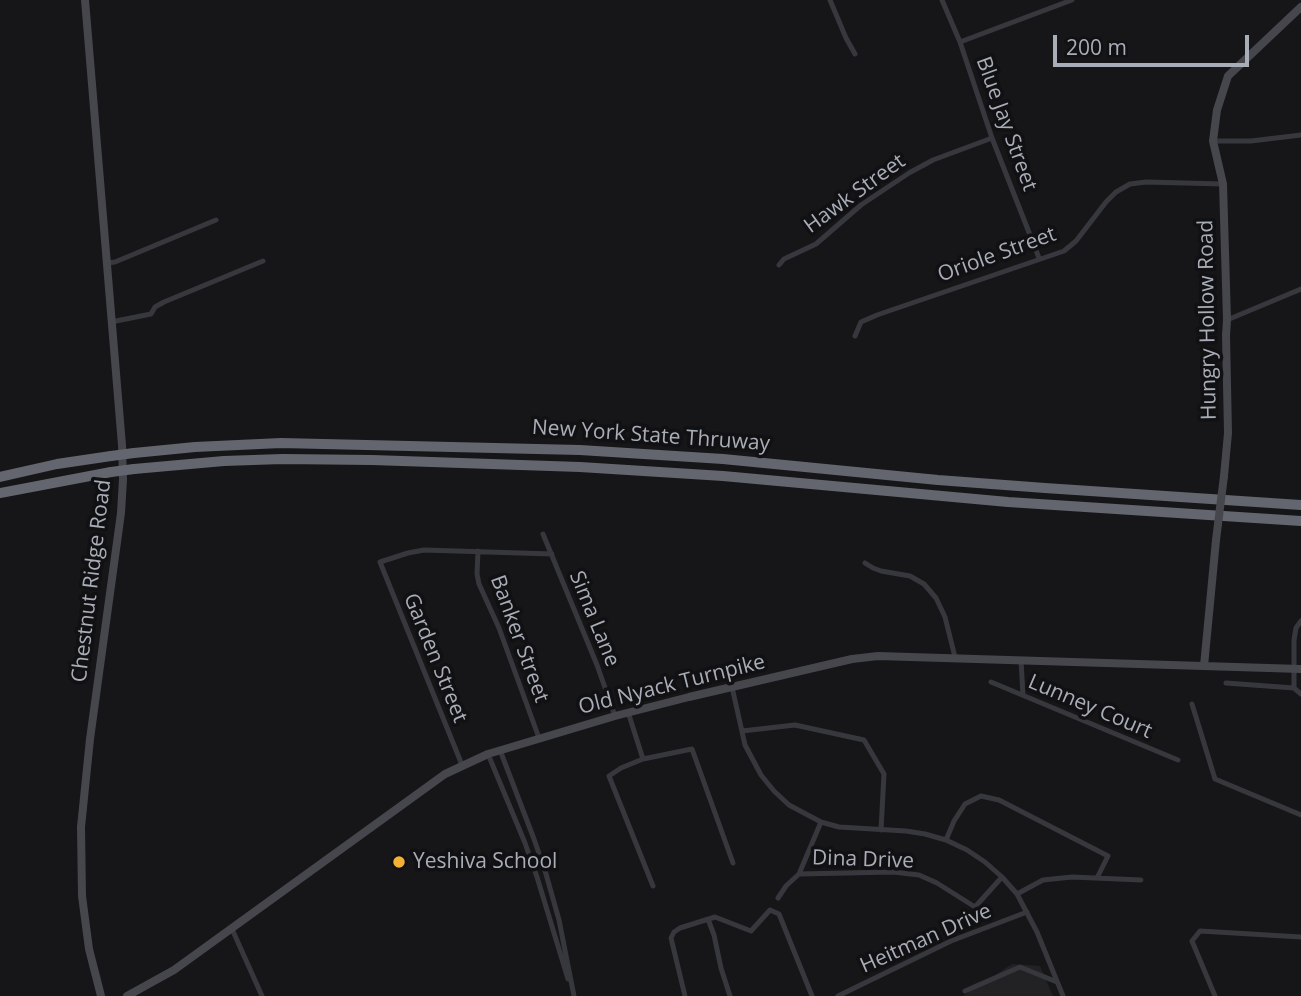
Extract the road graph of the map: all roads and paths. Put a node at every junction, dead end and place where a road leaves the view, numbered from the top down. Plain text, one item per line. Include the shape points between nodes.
1 (85, 0) edge
2 (830, 0) edge
3 (942, 0) edge
4 (1072, 0) edge
5 (1301, 7) edge
6 (960, 42) junction
7 (855, 54) dead end
8 (1301, 135) edge
9 (992, 138) junction
10 (1213, 141) junction
11 (1223, 184) junction
12 (216, 220) dead end
13 (1039, 258) junction
14 (263, 261) dead end
15 (106, 263) junction
16 (779, 265) dead end
17 (1301, 289) edge
18 (1227, 320) junction
19 (111, 322) junction
20 (855, 336) dead end
21 (0, 477) edge
22 (0, 493) edge
23 (1301, 505) edge
24 (1301, 521) edge
25 (543, 534) dead end
26 (478, 551) junction
27 (552, 554) junction
28 (865, 563) dead end
29 (1301, 621) edge
30 (955, 657) junction
31 (1021, 660) junction
32 (1204, 666) junction
33 (1298, 669) edge
34 (991, 682) dead end
35 (1226, 683) dead end
36 (732, 687) junction
37 (1294, 688) junction
38 (1301, 694) edge
39 (1023, 695) junction
40 (1192, 704) dead end
41 (628, 712) junction
42 (615, 716) junction
43 (741, 731) junction
44 (539, 738) junction
45 (499, 750) junction
46 (488, 754) junction
47 (643, 759) junction
48 (1178, 760) dead end
49 (462, 765) junction
50 (1301, 815) edge
51 (821, 822) junction
52 (881, 830) junction
53 (946, 840) junction
54 (733, 863) dead end
55 (799, 874) junction
56 (1002, 877) junction
57 (1097, 877) junction
58 (1141, 880) dead end
59 (653, 886) dead end
60 (1017, 894) junction
61 (778, 898) dead end
62 (1027, 912) junction
63 (708, 919) junction
64 (232, 929) junction
65 (1301, 937) edge
66 (1057, 982) junction
67 (965, 992) dead end
68 (101, 996) edge
69 (127, 996) edge
70 (262, 996) edge
71 (573, 996) edge
72 (685, 996) edge
73 (730, 996) edge
74 (812, 996) edge
75 (838, 996) edge
76 (1063, 996) edge
77 (1214, 996) edge

1 - 15 street, Chestnut Ridge Road
2 - 7 street
3 - 6 street, Blue Jay Street
4 - 6 street
5 - 10 street, Hungry Hollow Road via 1228,76
6 - 9 street, Blue Jay Street
8 - 10 street
9 - 13 street, Blue Jay Street
9 - 16 street, Hawk Street via 909,173 861,205 816,244
10 - 11 street, Hungry Hollow Road
11 - 13 street, Oriole Street via 1130,184 1106,202 1070,246
11 - 18 street, Hungry Hollow Road
12 - 15 street
13 - 20 street, Oriole Street via 861,322
14 - 19 street via 164,302 151,314
15 - 19 street, Chestnut Ridge Road
17 - 18 street
18 - 32 street, Hungry Hollow Road, bridge via 1228,418
19 - 68 street, Chestnut Ridge Road via 122,496 84,787 81,854 89,950
21 - 23 highway, New York State Thruway, bridge via 134,453 281,443 723,458 978,483
22 - 24 highway, New York State Thruway, bridge via 111,472 224,461 372,460 592,467
25 - 27 street, Sima Lane
26 - 27 street
26 - 44 street, Banker Street via 479,584
26 - 49 street, Garden Street via 424,550 380,562
27 - 42 street, Sima Lane
28 - 30 street via 924,584 945,617
29 - 33 street via 1294,640
30 - 31 street, Old Nyack Turnpike
30 - 36 street, Old Nyack Turnpike via 852,659
31 - 32 street, Old Nyack Turnpike
31 - 39 street
32 - 33 street, Old Nyack Turnpike
33 - 37 street
34 - 39 street, Lunney Court
35 - 37 street
36 - 41 street, Old Nyack Turnpike
36 - 43 street
37 - 38 street
39 - 48 street, Lunney Court
40 - 50 street via 1215,779
41 - 42 street, Old Nyack Turnpike
41 - 47 street
42 - 44 street, Old Nyack Turnpike
43 - 51 street via 751,759 774,791
43 - 52 street via 795,725 864,740 884,774
44 - 45 street, Old Nyack Turnpike
45 - 46 street, Old Nyack Turnpike
45 - 71 street via 546,874
46 - 49 street, Old Nyack Turnpike
46 - 71 street via 533,866
47 - 54 street via 692,749
47 - 59 street via 609,776
49 - 64 street, Old Nyack Turnpike
51 - 52 street
51 - 55 street, Dina Drive
52 - 53 street
53 - 56 street
53 - 57 street via 965,804 981,796 999,800 1108,856
55 - 56 street, Dina Drive via 919,875 975,907
55 - 61 street
56 - 60 street
57 - 58 street
57 - 60 street via 1043,880
60 - 62 street
62 - 66 street
62 - 75 street, Heitman Drive via 951,941
63 - 72 street via 680,928 671,938
63 - 73 street
63 - 74 street via 751,931 770,910 779,914
64 - 69 street, Old Nyack Turnpike
64 - 70 street
65 - 77 street via 1200,931 1192,941
66 - 67 street via 1020,967
66 - 76 street

